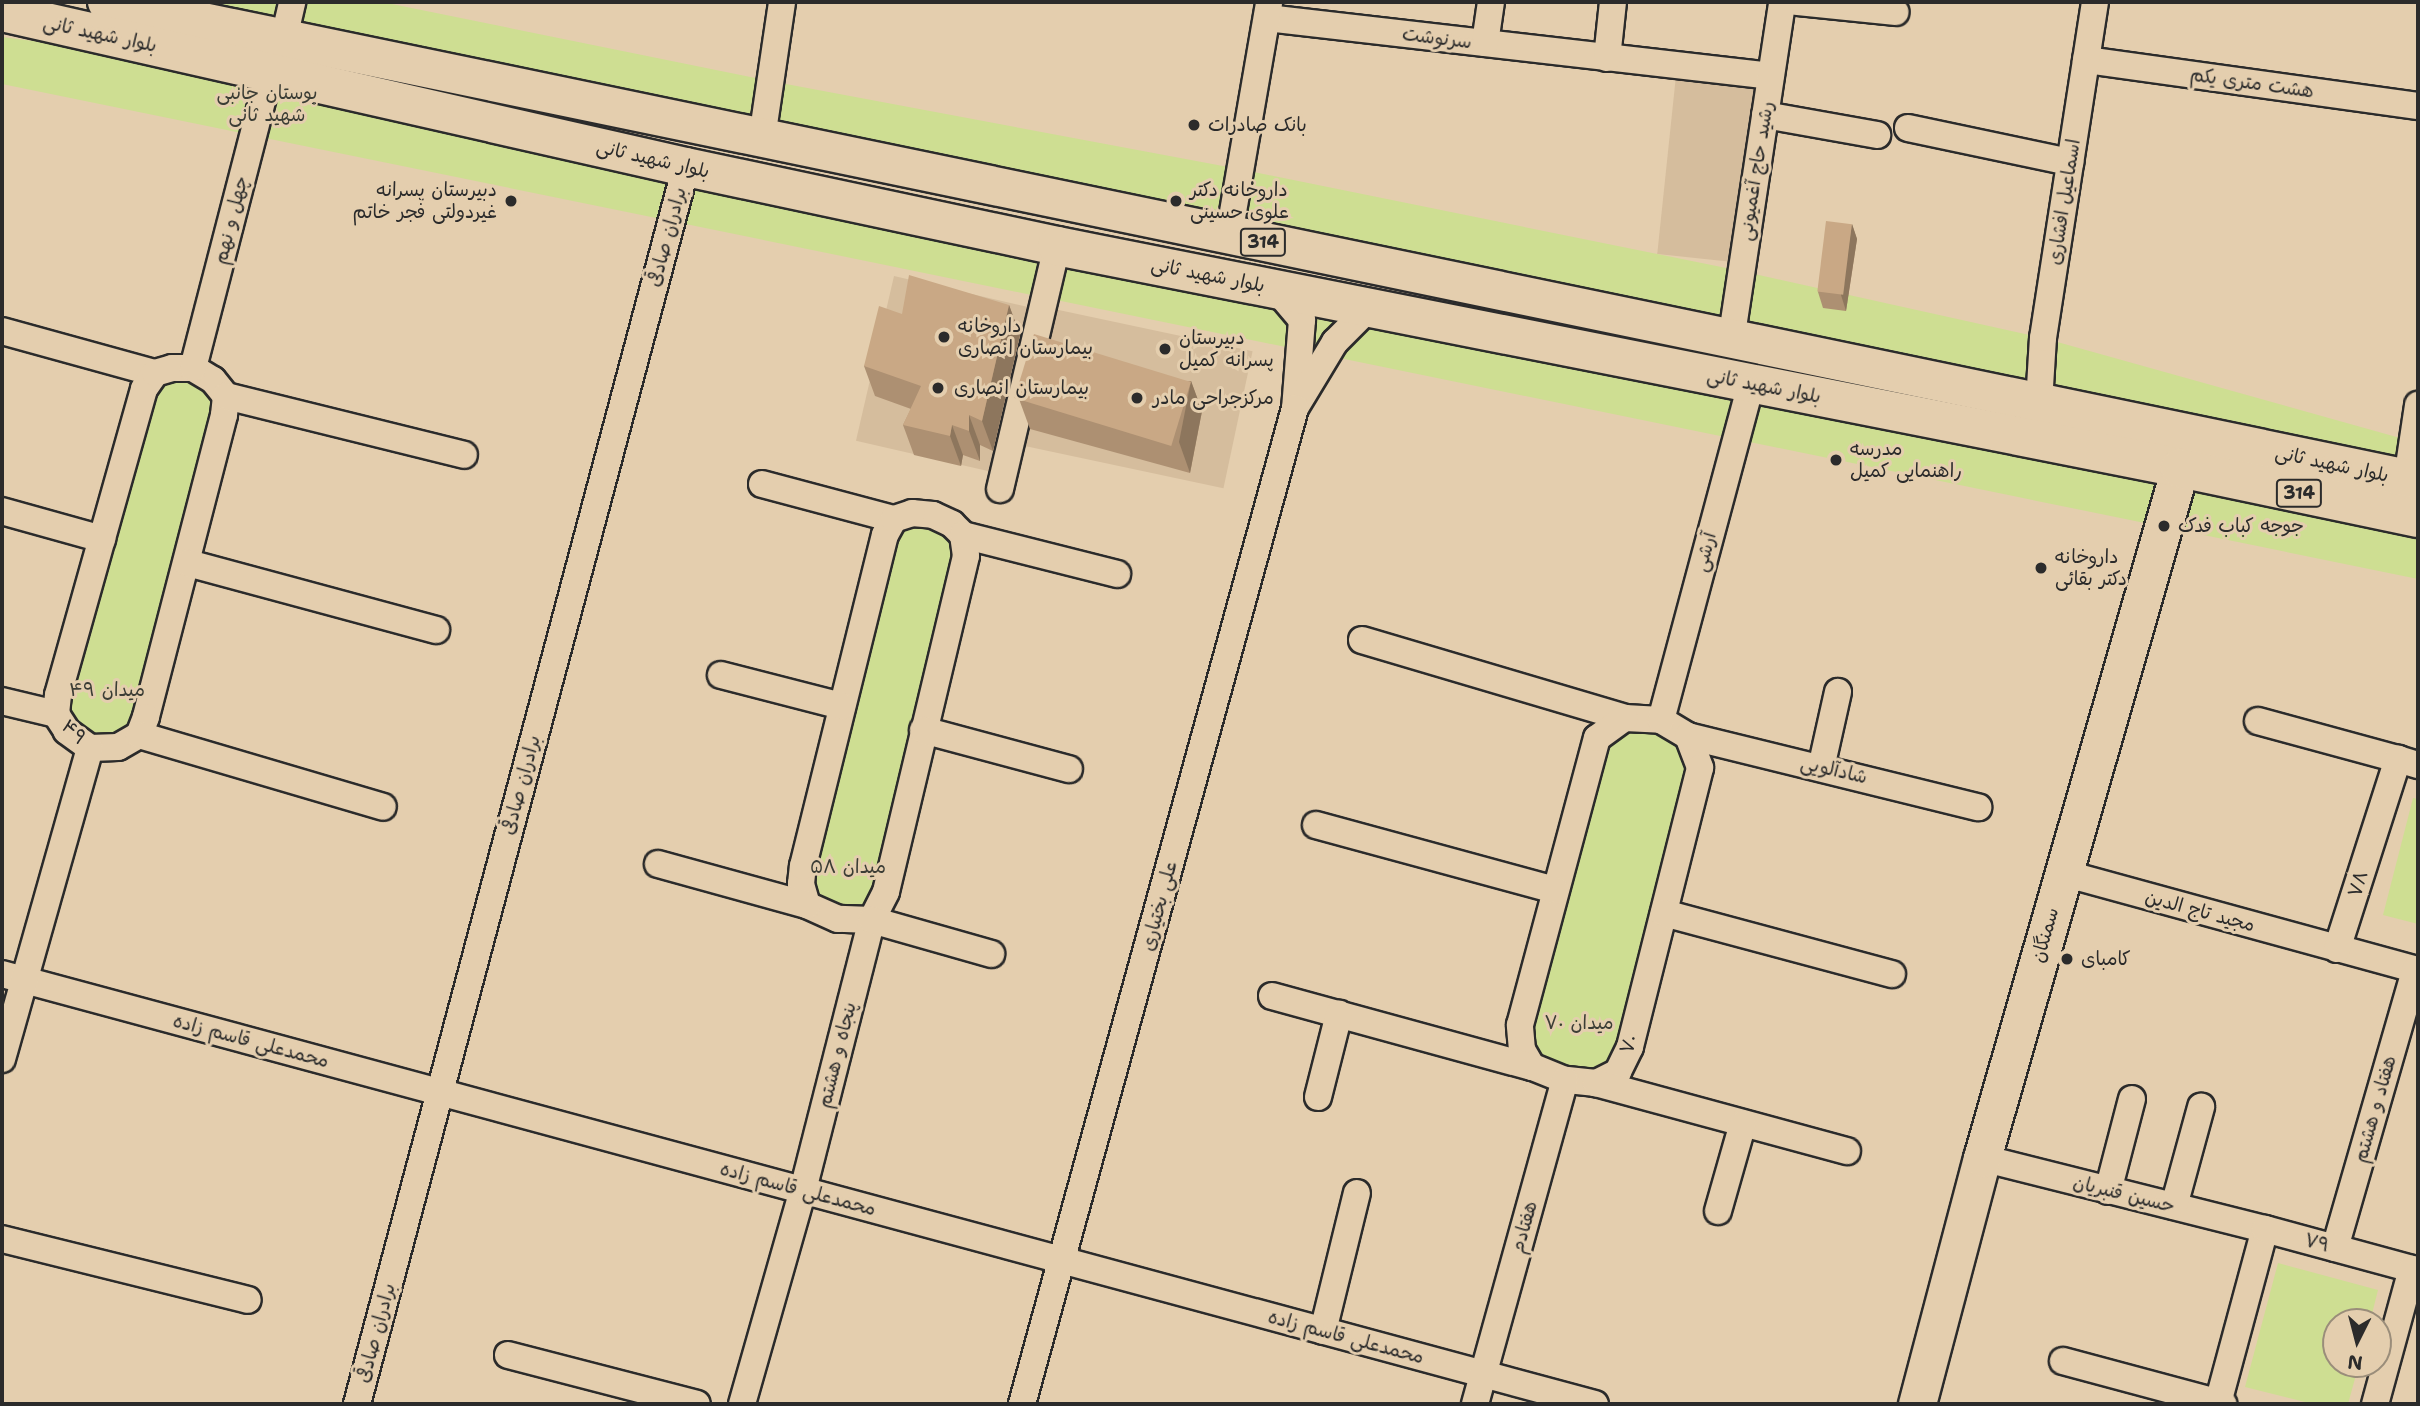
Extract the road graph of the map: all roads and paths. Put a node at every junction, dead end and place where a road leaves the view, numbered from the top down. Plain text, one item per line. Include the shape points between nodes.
1 (107, 2) edge
2 (292, 2) edge
3 (782, 2) edge
4 (1491, 2) edge
5 (1613, 2) edge
6 (1782, 2) edge
7 (1796, 2) edge
8 (2095, 2) edge
9 (1268, 10) edge
10 (2, 12) edge
11 (1895, 12) dead end
12 (1485, 43) junction
13 (277, 55) junction
14 (1608, 58) junction
15 (2086, 60) junction
16 (1770, 76) junction
17 (2418, 106) edge
18 (1765, 115) junction
19 (1908, 128) dead end
20 (1877, 135) dead end
21 (762, 138) junction
22 (2070, 162) junction
23 (685, 167) junction
24 (1229, 235) junction
25 (1057, 246) junction
26 (1221, 278) junction
27 (1275, 288) junction
28 (1370, 307) junction
29 (2, 331) edge
30 (1731, 341) junction
31 (193, 368) junction
32 (155, 373) junction
33 (1751, 384) junction
34 (226, 396) junction
35 (2418, 405) edge
36 (1295, 408) junction
37 (2036, 421) junction
38 (2185, 451) junction
39 (464, 455) dead end
40 (2413, 480) edge
41 (762, 484) dead end
42 (1000, 489) dead end
43 (2, 511) edge
44 (2418, 518) edge
45 (894, 519) junction
46 (963, 536) junction
47 (102, 539) junction
48 (188, 563) junction
49 (1117, 574) dead end
50 (436, 630) dead end
51 (1362, 640) dead end
52 (721, 674) dead end
53 (1838, 692) dead end
54 (2, 701) edge
55 (842, 706) junction
56 (56, 714) junction
57 (1625, 718) junction
58 (1661, 720) junction
59 (2258, 721) dead end
60 (923, 730) junction
61 (139, 735) junction
62 (1688, 736) junction
63 (90, 748) junction
64 (2408, 762) edge
65 (1821, 768) junction
66 (1069, 769) dead end
67 (383, 807) dead end
68 (1978, 807) dead end
69 (1316, 825) dead end
70 (658, 864) dead end
71 (2063, 873) junction
72 (1555, 890) junction
73 (807, 905) junction
74 (1664, 913) junction
75 (872, 920) junction
76 (2337, 948) junction
77 (991, 954) dead end
78 (2417, 970) edge
79 (1892, 974) dead end
80 (12, 977) edge
81 (1272, 996) dead end
82 (1339, 1014) junction
83 (2, 1059) edge
84 (1532, 1067) junction
85 (1565, 1080) junction
86 (1596, 1083) junction
87 (440, 1092) junction
88 (1318, 1097) dead end
89 (2132, 1099) dead end
90 (2201, 1107) dead end
91 (1743, 1123) junction
92 (1847, 1151) dead end
93 (1982, 1158) junction
94 (803, 1190) junction
95 (2108, 1191) junction
96 (1357, 1193) dead end
97 (2174, 1206) junction
98 (1717, 1211) dead end
99 (2265, 1229) junction
100 (2, 1239) edge
101 (2335, 1248) junction
102 (1062, 1260) junction
103 (2415, 1270) edge
104 (248, 1300) dead end
105 (1323, 1331) junction
106 (508, 1354) dead end
107 (2063, 1361) dead end
108 (1483, 1374) junction
109 (679, 1402) edge
110 (357, 1404) edge
111 (742, 1404) edge
112 (1023, 1404) edge
113 (1475, 1404) edge
114 (1595, 1404) edge
115 (1917, 1404) edge
116 (2221, 1404) edge
117 (2375, 1404) edge

1 - 13 main road, بلوار شهید ثانی / 314
2 - 13 street, چهل و نهم
3 - 21 street
4 - 12 street
5 - 14 street
6 - 16 street, رشید حاج آغمیونی
7 - 11 street
8 - 15 street, اسماعیل افشاری
9 - 12 street, سرنوشت
9 - 24 street
10 - 13 main road, بلوار شهید ثانی / 314
12 - 14 street, سرنوشت
13 - 21 main road, بلوار شهید ثانی / 314
13 - 23 main road, بلوار شهید ثانی / 314
13 - 31 street, چهل و نهم
14 - 16 street, سرنوشت
15 - 17 street, هشت متری یکم
15 - 22 street, اسماعیل افشاری
16 - 18 street, رشید حاج آغمیونی
18 - 20 street
18 - 30 street, رشید حاج آغمیونی
19 - 22 street
21 - 24 main road, بلوار شهید ثانی / 314
22 - 37 street, اسماعیل افشاری via 2043,338
23 - 25 main road, بلوار شهید ثانی / 314
23 - 87 street, برادران صادقی
24 - 26 main road
24 - 30 main road, بلوار شهید ثانی / 314
25 - 26 main road, بلوار شهید ثانی / 314
25 - 42 street
26 - 27 main road, بلوار شهید ثانی / 314
27 - 28 main road, بلوار شهید ثانی / 314
27 - 36 street via 1303,320
28 - 33 main road, بلوار شهید ثانی / 314
28 - 36 street via 1335,342
29 - 32 street
30 - 37 main road, بلوار شهید ثانی / 314
31 - 32 street
31 - 34 street via 213,380
32 - 47 street, ۴۹ via 144,389
33 - 37 main road, بلوار شهید ثانی / 314
33 - 58 street, آرشی
34 - 39 street
34 - 48 street
35 - 40 street
36 - 102 street, علی بختیاری
37 - 38 main road, بلوار شهید ثانی / 314
38 - 40 main road, بلوار شهید ثانی / 314
38 - 44 main road, بلوار شهید ثانی / 314
38 - 71 main road, سمنگان
41 - 45 street
43 - 47 street
45 - 46 street via 912,513 933,515 952,524
45 - 55 street via 885,535
46 - 49 street
46 - 60 street via 966,556
47 - 56 street, ۴۹
48 - 50 street
48 - 61 street
51 - 57 street
52 - 55 street
53 - 65 street
54 - 56 street
55 - 73 street via 803,866 801,884
56 - 63 street, ۴۹ via 66,731
57 - 58 street
57 - 72 street via 1597,738
58 - 62 street
59 - 64 street
60 - 66 street
60 - 75 street via 886,892
61 - 63 street, ۴۹ via 118,747
61 - 67 street
62 - 65 street, شادآلویی
62 - 74 street, ۷۰ via 1700,768
63 - 80 street
64 - 76 street, ۷۸
65 - 68 street, شادآلویی
69 - 72 street
70 - 73 street
71 - 76 street, مجید تاج الدین
71 - 93 main road, سمنگان
72 - 84 street via 1520,1025 1521,1050
73 - 75 street via 838,919
74 - 79 street
74 - 86 street, ۷۰ via 1630,1047 1618,1072
75 - 77 street
75 - 94 street, پنجاه و هشتم
76 - 78 street
78 - 101 street, هفتاد و هشتم
80 - 83 street
80 - 87 street, محمدعلی قاسم زاده
81 - 82 street
82 - 84 street
82 - 88 street
84 - 85 street
85 - 86 street
85 - 108 street, هفتادم
86 - 91 street
87 - 94 street, محمدعلی قاسم زاده
87 - 110 street, برادران صادقی
89 - 95 street
90 - 97 street
91 - 92 street
91 - 98 street
93 - 95 street, حسین قنبریان
93 - 115 main road, سمنگان
94 - 102 street, محمدعلی قاسم زاده
94 - 111 street, پنجاه و هشتم
95 - 97 street, حسین قنبریان
96 - 105 street
97 - 99 street, حسین قنبریان
99 - 101 street, ۷۹
99 - 116 street
100 - 104 street
101 - 103 street, ۷۹
102 - 105 street, محمدعلی قاسم زاده
102 - 112 street, علی بختیاری
103 - 117 street, ۷۹
105 - 108 street, محمدعلی قاسم زاده
106 - 109 street
107 - 116 street
108 - 113 street, هفتادم
108 - 114 street, محمدعلی قاسم زاده

